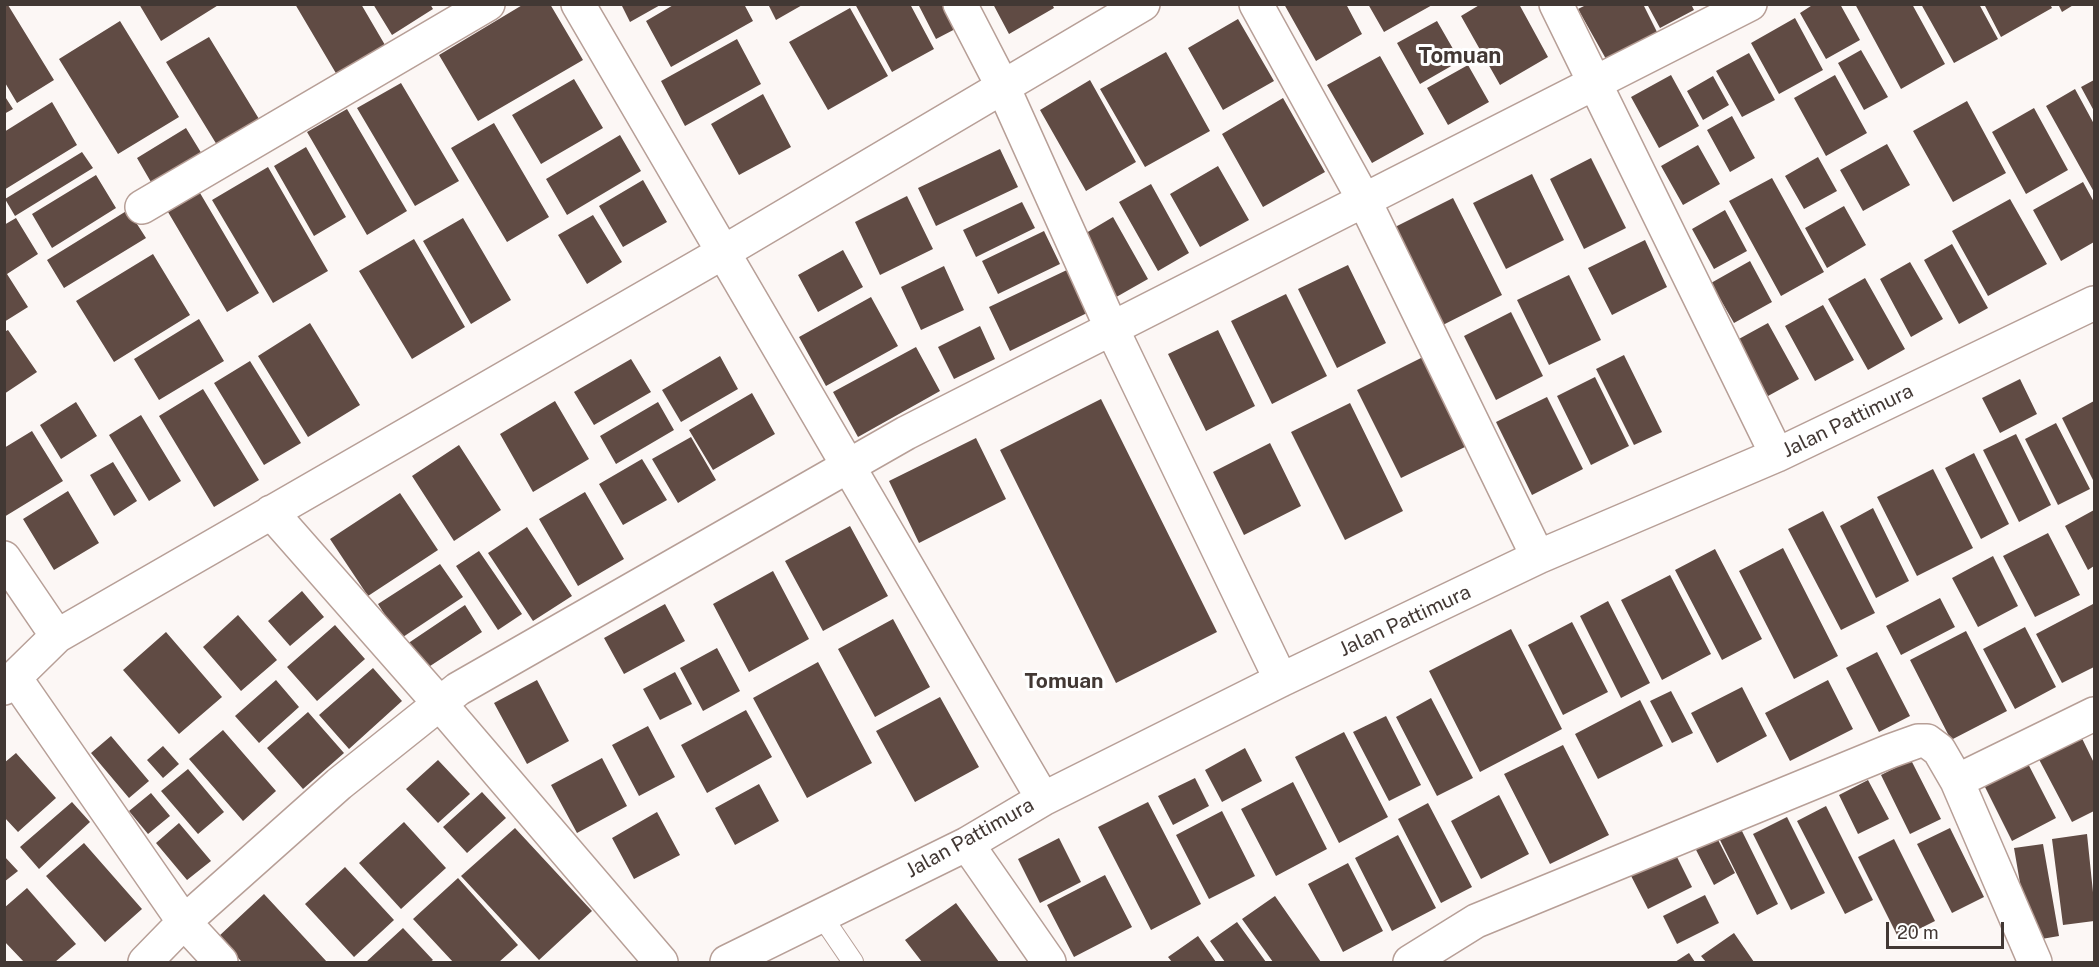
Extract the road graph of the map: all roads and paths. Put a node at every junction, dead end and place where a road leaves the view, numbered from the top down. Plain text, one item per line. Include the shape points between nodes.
1 (488, 4) edge
2 (578, 4) edge
3 (960, 4) edge
4 (1143, 4) edge
5 (1256, 4) edge
6 (1556, 4) edge
7 (1750, 4) edge
8 (1596, 82) junction
9 (1003, 87) junction
10 (1364, 200) junction
11 (142, 207) dead end
12 (722, 253) junction
13 (2094, 303) edge
14 (1112, 329) junction
15 (1778, 455) junction
16 (849, 466) junction
17 (272, 512) junction
18 (1538, 557) junction
19 (4, 558) edge
20 (57, 636) junction
21 (1281, 680) junction
22 (10, 683) edge
23 (440, 704) junction
24 (2094, 714) edge
25 (1957, 781) junction
26 (1042, 799) junction
27 (967, 844) junction
28 (822, 915) junction
29 (184, 922) junction
30 (146, 963) edge
31 (221, 963) edge
32 (661, 963) edge
33 (727, 963) edge
34 (853, 963) edge
35 (1049, 963) edge
36 (1410, 963) edge
37 (2035, 963) edge

1 - 11 street
2 - 12 street
3 - 9 street
4 - 9 street
5 - 10 street
6 - 8 street
7 - 8 street
8 - 10 street
8 - 15 street
9 - 12 street
9 - 14 street
10 - 14 street
10 - 18 street
12 - 16 street
12 - 17 street
13 - 15 street, Jalan Pattimura
14 - 16 street
14 - 21 street
15 - 18 street, Jalan Pattimura
16 - 23 street via 458,689
16 - 26 street
17 - 20 street
17 - 23 street
18 - 21 street, Jalan Pattimura
19 - 20 street
20 - 22 street
21 - 26 street, Jalan Pattimura
22 - 29 street
23 - 29 street via 339,784
23 - 32 street
24 - 25 street
25 - 36 street via 1934,744 1918,741 1476,921
25 - 37 street
26 - 27 street, Jalan Pattimura
27 - 28 street, Jalan Pattimura
27 - 35 street
28 - 33 street, Jalan Pattimura
28 - 34 lane
29 - 30 street
29 - 31 street

